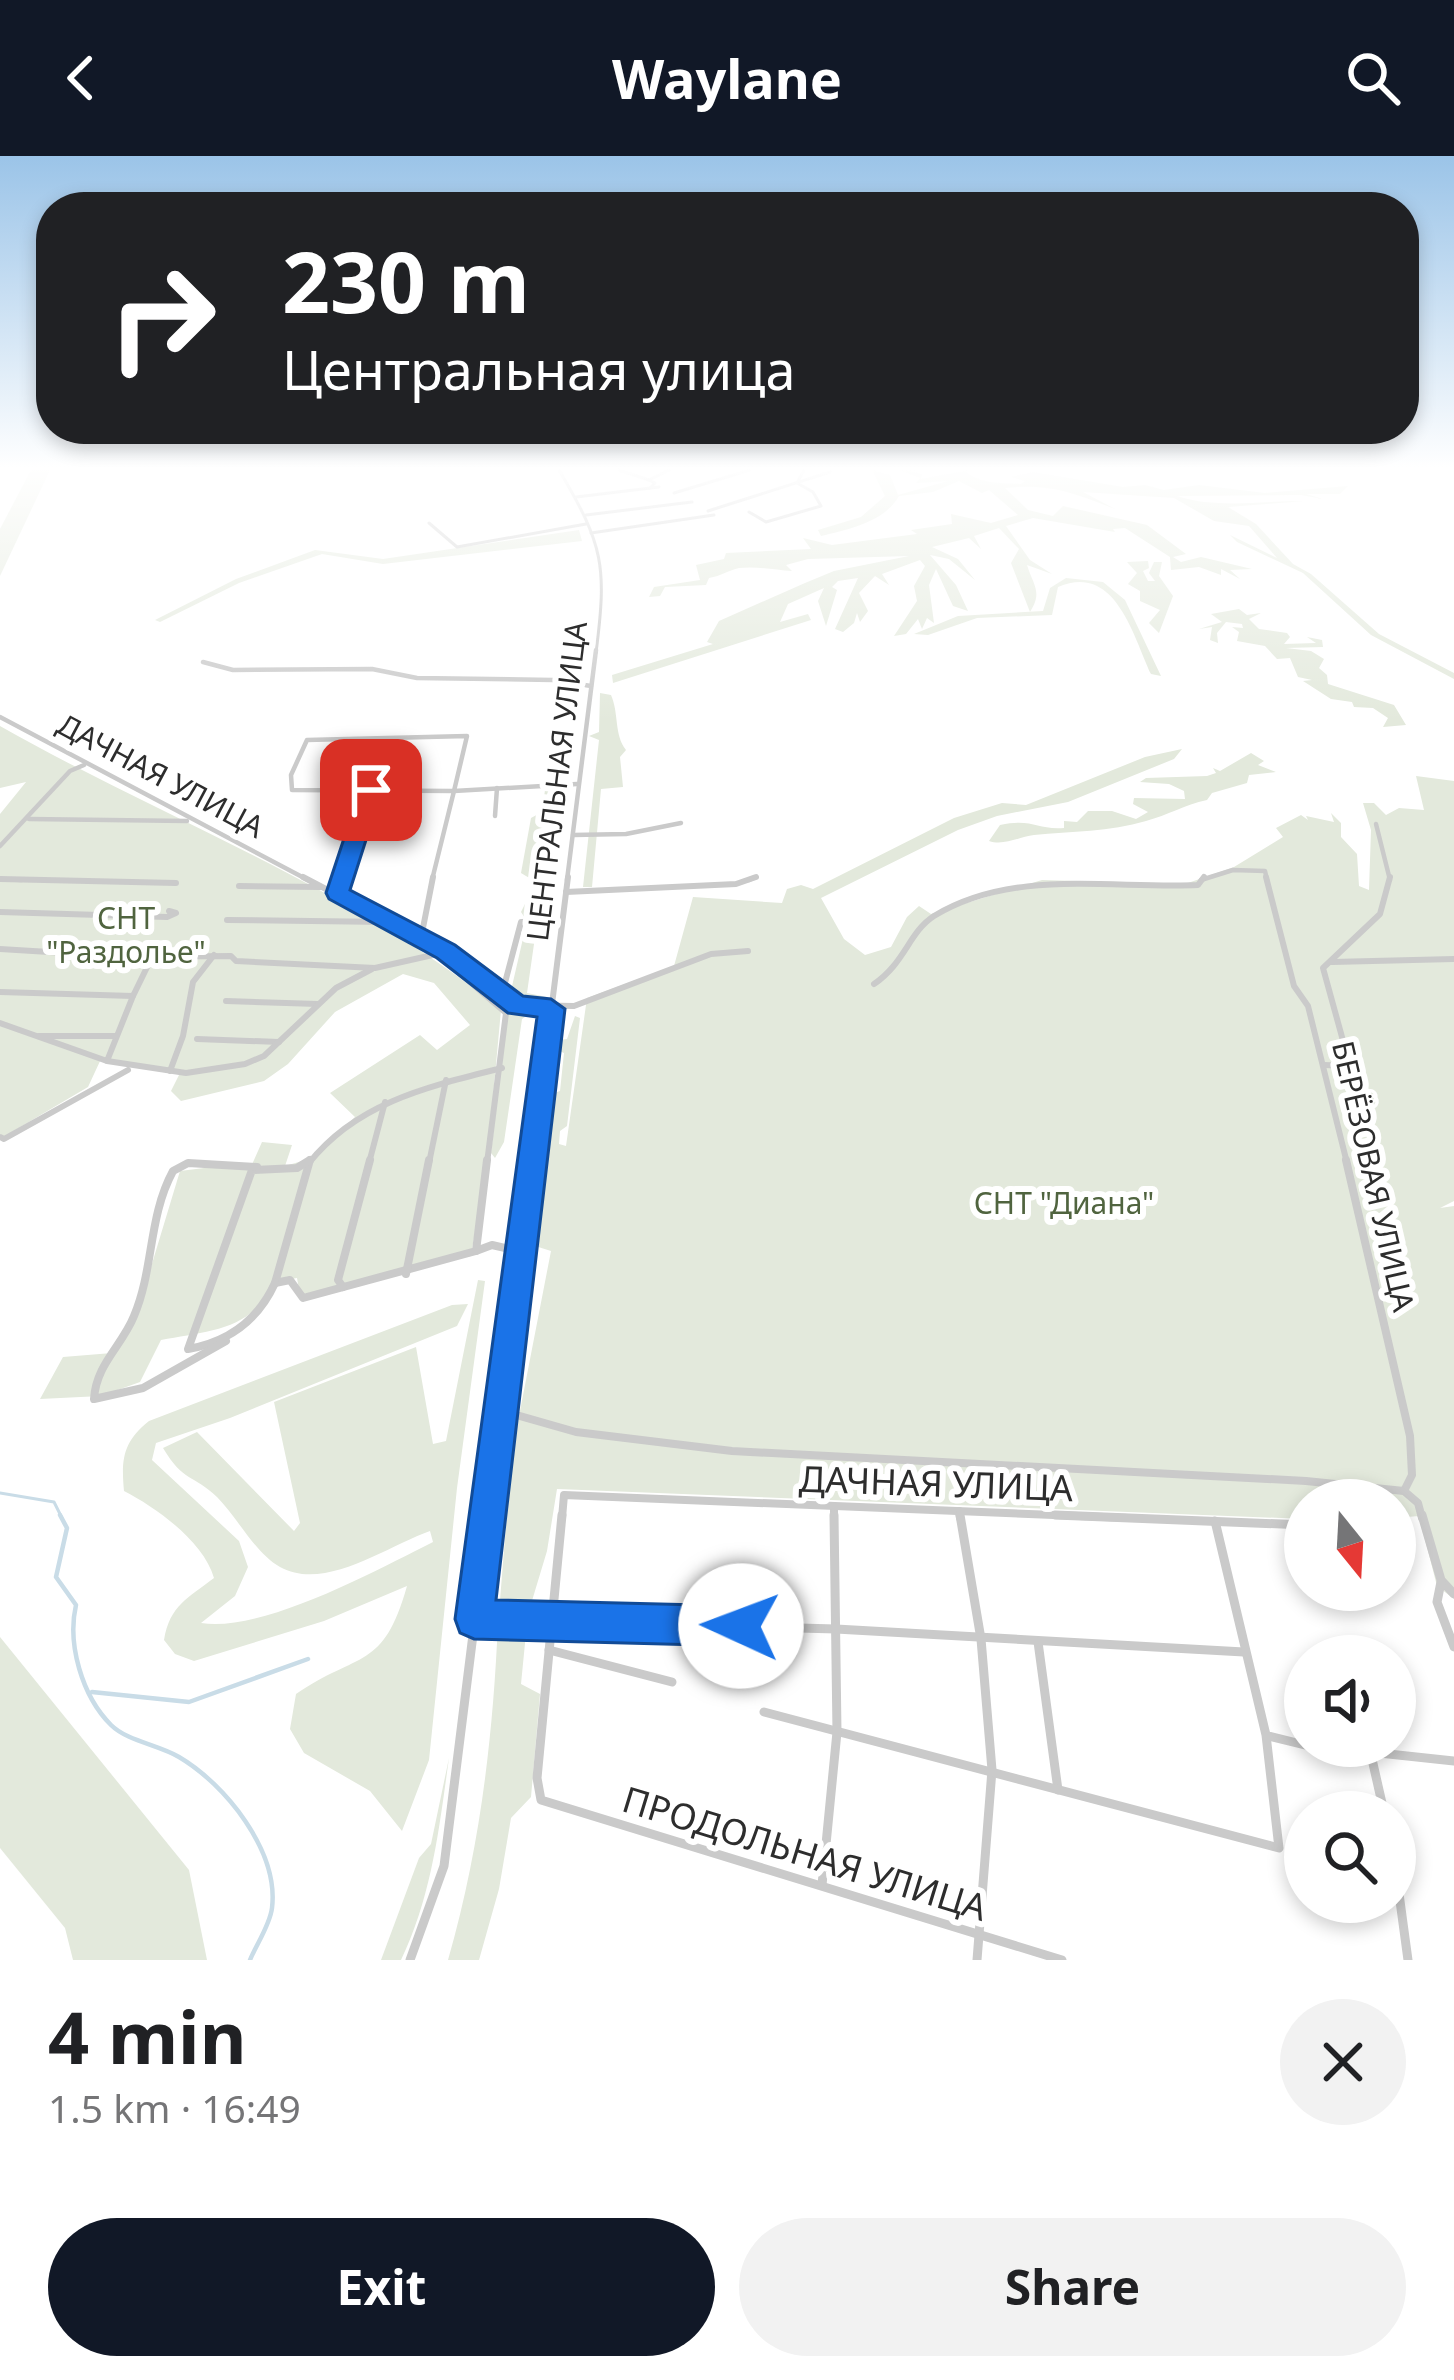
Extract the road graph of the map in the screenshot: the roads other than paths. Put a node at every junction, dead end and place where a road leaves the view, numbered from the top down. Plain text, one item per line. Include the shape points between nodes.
1 (597, 554) edge
2 (202, 662) dead end
3 (591, 686) junction
4 (0, 717) edge
5 (88, 764) junction
6 (579, 784) junction
7 (497, 788) junction
8 (454, 789) junction
9 (371, 790) junction
10 (495, 816) dead end
11 (28, 819) junction
12 (191, 821) junction
13 (681, 823) dead end
14 (1376, 824) dead end
15 (573, 835) junction
16 (0, 846) edge
17 (756, 877) dead end
18 (0, 879) edge
19 (176, 884) dead end
20 (239, 886) dead end
21 (323, 887) junction
22 (566, 892) junction
23 (338, 893) junction
24 (169, 911) dead end
25 (0, 912) edge
26 (227, 920) dead end
27 (562, 921) junction
28 (391, 922) junction
29 (421, 938) junction
30 (0, 949) edge
31 (748, 951) dead end
32 (446, 952) junction
33 (153, 956) junction
34 (214, 956) junction
35 (1454, 958) edge
36 (458, 960) junction
37 (1331, 962) junction
38 (375, 968) junction
39 (874, 984) dead end
40 (0, 992) edge
41 (502, 994) junction
42 (133, 996) junction
43 (226, 1001) dead end
44 (318, 1004) junction
45 (551, 1009) junction
46 (0, 1023) edge
47 (35, 1036) junction
48 (117, 1036) junction
49 (197, 1039) dead end
50 (279, 1042) junction
51 (106, 1061) junction
52 (1324, 1065) junction
53 (132, 1068) junction
54 (502, 1068) junction
55 (170, 1071) junction
56 (446, 1080) junction
57 (385, 1102) junction
58 (2, 1139) edge
59 (310, 1160) junction
60 (256, 1167) junction
61 (476, 1252) junction
62 (520, 1252) junction
63 (406, 1274) junction
64 (275, 1283) junction
65 (343, 1287) junction
66 (226, 1341) junction
67 (500, 1410) junction
68 (1410, 1479) edge
69 (1284, 1480) edge
70 (1416, 1501) edge
71 (834, 1506) junction
72 (959, 1511) junction
73 (1215, 1521) junction
74 (1284, 1524) edge
75 (1441, 1580) junction
76 (1454, 1594) edge
77 (474, 1619) junction
78 (552, 1619) junction
79 (836, 1629) junction
80 (981, 1640) junction
81 (1038, 1642) junction
82 (1454, 1647) edge
83 (549, 1649) junction
84 (1245, 1652) junction
85 (671, 1682) dead end
86 (764, 1712) dead end
87 (837, 1732) junction
88 (1266, 1736) junction
89 (1284, 1740) edge
90 (1416, 1756) edge
91 (1454, 1761) edge
92 (992, 1770) junction
93 (1058, 1790) junction
94 (822, 1886) junction
95 (1403, 1923) edge
96 (980, 1934) junction
97 (410, 1960) edge
98 (977, 1960) edge
99 (1062, 1960) edge
100 (1408, 1960) edge

1 - 3 street, ЦЕНТРАЛЬНАЯ УЛИЦА via 605,579
2 - 3 street via 246,671 372,669
3 - 6 street, ЦЕНТРАЛЬНАЯ УЛИЦА
4 - 5 street, ДАЧНАЯ УЛИЦА
5 - 11 street via 70,771
5 - 12 street, ДАЧНАЯ УЛИЦА
6 - 7 street
6 - 15 street, ЦЕНТРАЛЬНАЯ УЛИЦА
7 - 8 street
7 - 10 street
8 - 9 street
8 - 9 street via 467,736 311,737 291,775 292,790
8 - 29 street
9 - 23 street
11 - 12 street
11 - 16 street
12 - 21 street, ДАЧНАЯ УЛИЦА
13 - 15 street
14 - 37 street via 1392,875 1388,895 1371,928
15 - 22 street, ЦЕНТРАЛЬНАЯ УЛИЦА
17 - 22 street
18 - 19 street
20 - 21 street
21 - 23 street, ДАЧНАЯ УЛИЦА
22 - 27 street, ЦЕНТРАЛЬНАЯ УЛИЦА
23 - 28 street, ДАЧНАЯ УЛИЦА
24 - 25 street via 176,913
26 - 28 street
27 - 41 street via 520,922
27 - 45 street, ЦЕНТРАЛЬНАЯ УЛИЦА
28 - 29 street, ДАЧНАЯ УЛИЦА
29 - 32 street, ДАЧНАЯ УЛИЦА
30 - 33 street
31 - 45 street via 711,954
32 - 36 street, ДАЧНАЯ УЛИЦА
32 - 38 street
33 - 34 street
33 - 42 street
34 - 38 street
34 - 55 street via 193,982
35 - 37 street
36 - 41 street, ДАЧНАЯ УЛИЦА
36 - 54 street via 456,970 506,1013
37 - 52 street via 1323,968 1350,1066
38 - 44 street
39 - 52 street, БЕРЁЗОВАЯ УЛИЦА via 935,915 977,898 1043,882 1198,885 1202,877 1257,869 1269,875 1294,986
40 - 42 street
41 - 45 street, ДАЧНАЯ УЛИЦА via 517,1006
42 - 48 street
43 - 44 street
44 - 50 street
45 - 62 street, ЦЕНТРАЛЬНАЯ УЛИЦА
46 - 47 street
47 - 48 street
47 - 51 street
48 - 51 street
49 - 50 street
50 - 55 street via 229,1070
51 - 53 street
52 - 68 street, БЕРЁЗОВАЯ УЛИЦА via 1410,1436
53 - 55 street
53 - 58 street
54 - 56 street
54 - 61 street
56 - 57 street
56 - 63 street
57 - 59 street
57 - 65 street via 338,1280
59 - 60 street via 283,1170
59 - 64 street
60 - 66 street via 188,1349
60 - 66 street via 188,1163 173,1171 137,1312 109,1352 94,1399 164,1376
61 - 62 street via 492,1245
61 - 63 street
62 - 67 street, ЦЕНТРАЛЬНАЯ УЛИЦА
63 - 65 street
64 - 65 street via 290,1280 303,1298
64 - 66 street
67 - 69 street via 576,1432 732,1451
67 - 77 street, ЦЕНТРАЛЬНАЯ УЛИЦА
70 - 75 street
71 - 72 street, ДАЧНАЯ УЛИЦА
71 - 78 street, ДАЧНАЯ УЛИЦА via 564,1495
71 - 79 street
72 - 73 street, ДАЧНАЯ УЛИЦА
72 - 80 street
73 - 74 street, ДАЧНАЯ УЛИЦА
73 - 84 street
75 - 76 street
75 - 82 street via 1437,1602
77 - 78 street
77 - 97 street, ЦЕНТРАЛЬНАЯ УЛИЦА via 444,1866
78 - 79 street
78 - 83 street
79 - 80 street
79 - 87 street
80 - 81 street
80 - 92 street
81 - 84 street
81 - 93 street
83 - 85 street
83 - 94 street, ПРОДОЛЬНАЯ УЛИЦА via 537,1792 551,1805
84 - 88 street
86 - 87 street
87 - 92 street
87 - 94 street
88 - 89 street
88 - 93 street via 1279,1848
90 - 91 street
92 - 93 street
92 - 96 street
94 - 96 street, ПРОДОЛЬНАЯ УЛИЦА
95 - 100 street
96 - 98 street
96 - 99 street, ПРОДОЛЬНАЯ УЛИЦА

